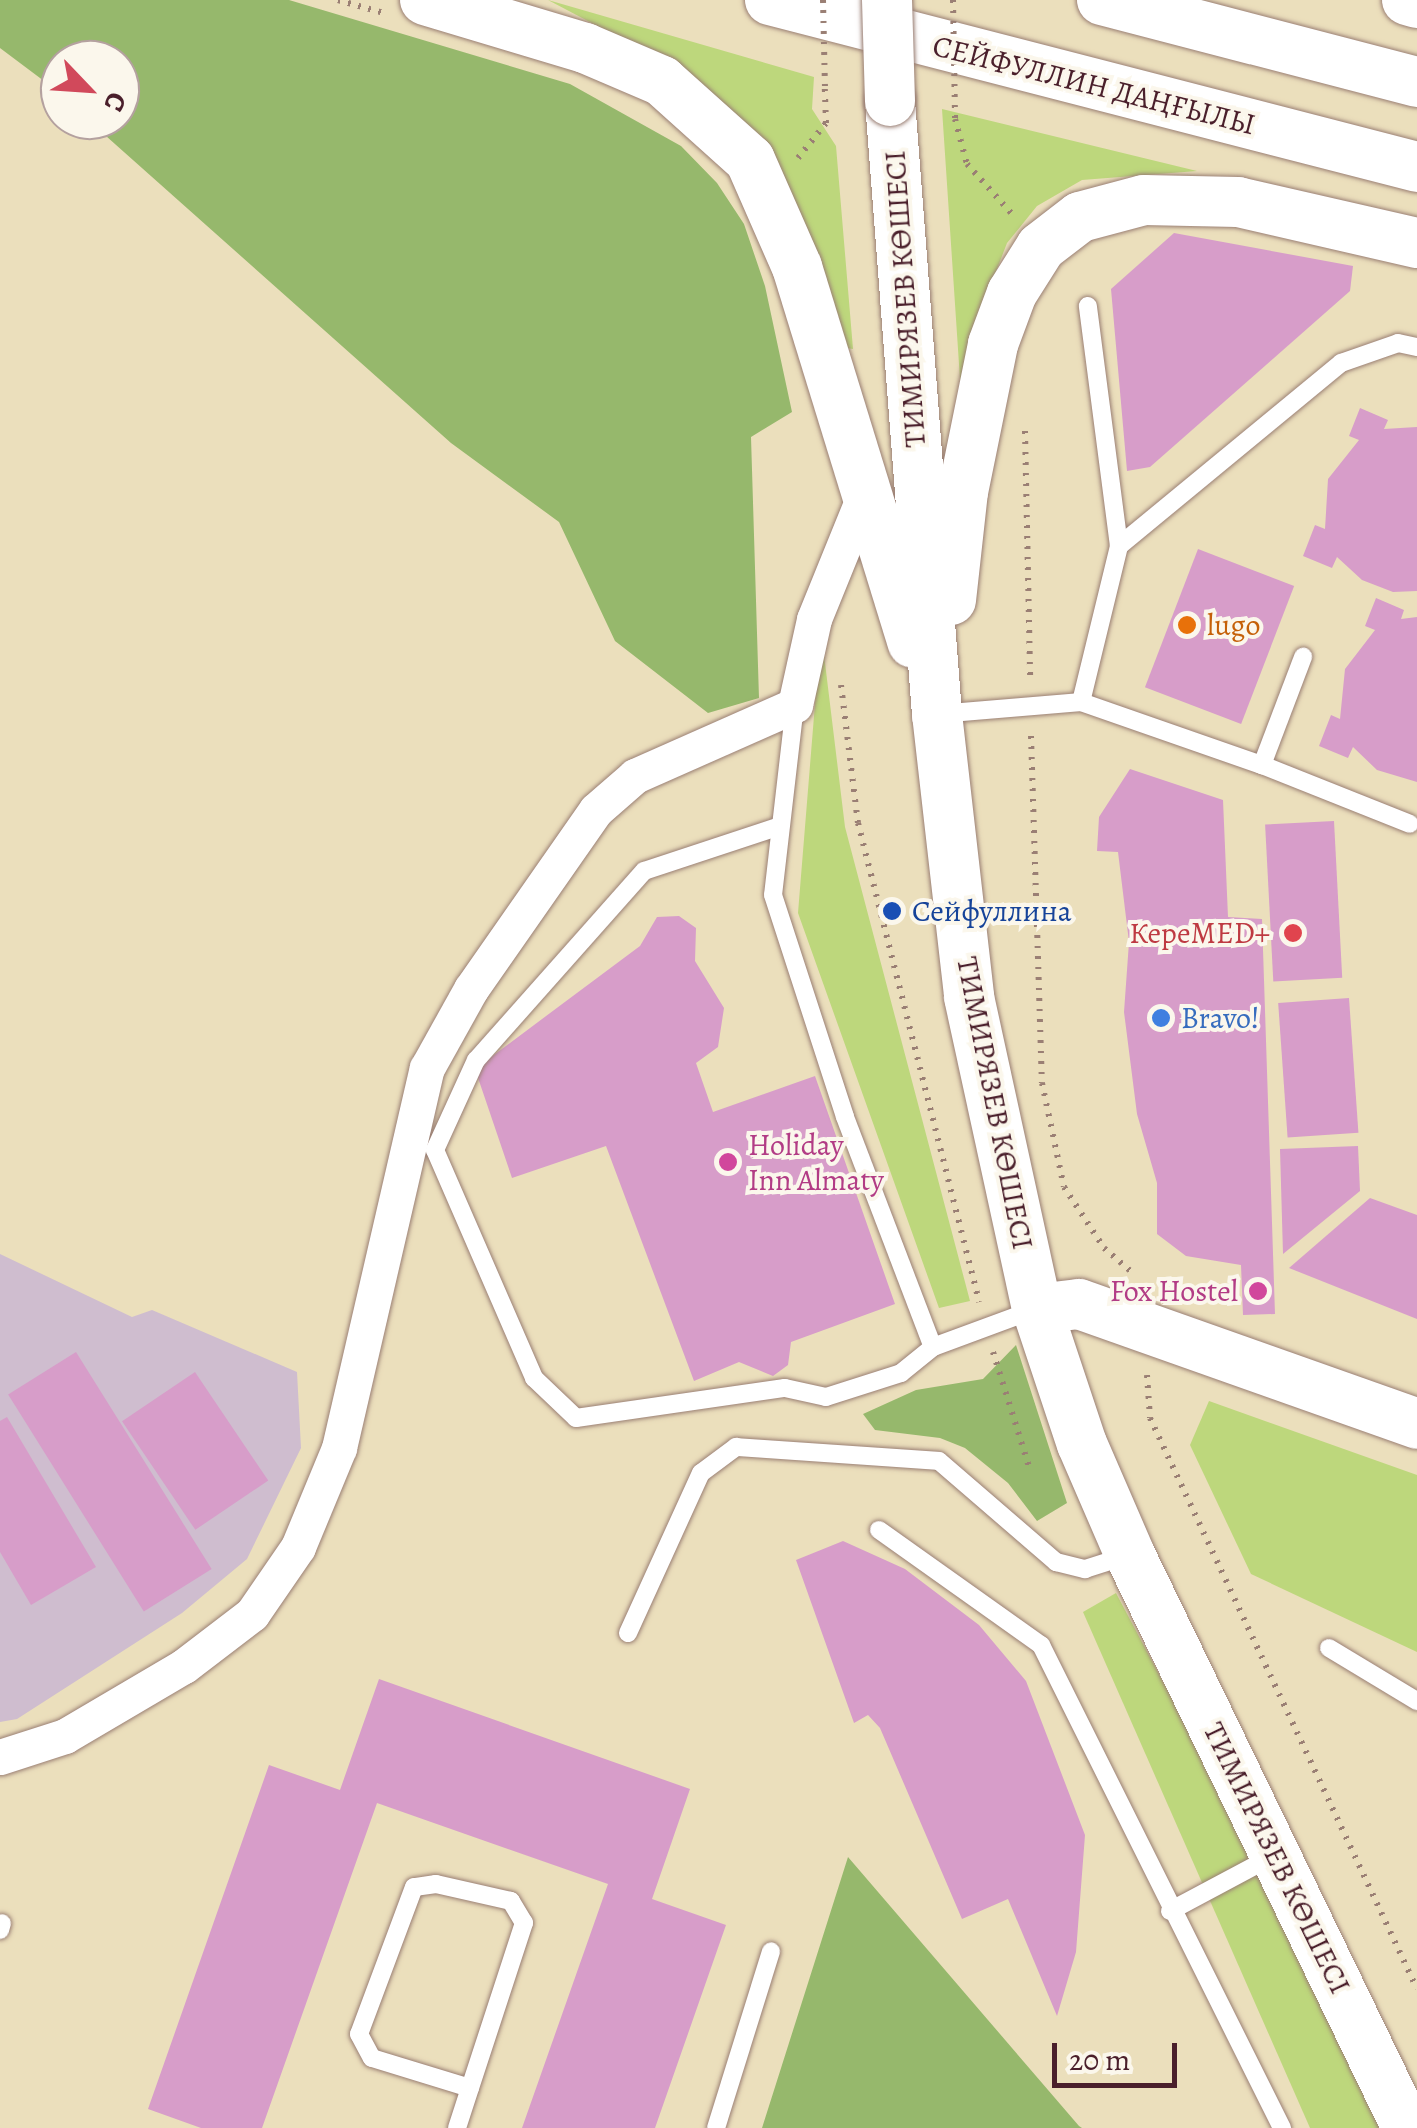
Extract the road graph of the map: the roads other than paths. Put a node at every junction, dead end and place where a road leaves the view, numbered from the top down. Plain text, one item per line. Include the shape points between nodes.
1 (770, 0) edge
2 (887, 0) edge
3 (1102, 0) edge
4 (1407, 0) edge
5 (1417, 3) edge
6 (410, 8) edge
7 (1417, 82) edge
8 (1417, 167) edge
9 (1417, 243) edge
10 (1088, 306) dead end
11 (1417, 347) edge
12 (864, 496) junction
13 (1119, 546) junction
14 (1304, 657) dead end
15 (1081, 702) junction
16 (795, 705) junction
17 (937, 714) junction
18 (1262, 764) junction
19 (1410, 824) dead end
20 (780, 826) junction
21 (1037, 1308) junction
22 (933, 1347) junction
23 (1417, 1424) edge
24 (879, 1530) dead end
25 (1130, 1555) junction
26 (628, 1633) dead end
27 (1328, 1648) dead end
28 (1417, 1701) edge
29 (0, 1757) edge
30 (1277, 1854) junction
31 (1170, 1911) junction
32 (771, 1951) dead end
33 (470, 2088) junction
34 (456, 2128) edge
35 (716, 2128) edge
36 (1282, 2128) edge
37 (1407, 2128) edge

1 - 8 main road, СЕЙФУЛЛИН ДАҢҒЫЛЫ
2 - 17 main road, ТИМИРЯЗЕВ КӨШЕСІ, bridge
3 - 7 main road
4 - 5 main road
6 - 12 main road via 585,48 662,82 750,160 798,267
9 - 17 main road via 1238,202 1144,200 1080,216 1041,248 1012,293 994,344 963,492
10 - 13 lane
11 - 13 lane via 1398,343 1341,363
12 - 16 street via 814,619
12 - 17 main road
13 - 15 lane
14 - 18 lane
15 - 17 lane
15 - 18 lane
16 - 20 lane
16 - 29 street via 635,776 609,799 472,989 427,1068 338,1448 298,1547 252,1614 184,1666 65,1736
17 - 21 main road, ТИМИРЯЗЕВ КӨШЕСІ via 969,998
18 - 19 lane
20 - 22 lane via 773,895 844,1116
20 - 22 lane via 644,871 476,1060 435,1150 534,1378 576,1418 784,1388 826,1397 901,1372
21 - 22 lane
21 - 23 main road via 1079,1304
21 - 25 main road, ТИМИРЯЗЕВ КӨШЕСІ via 1082,1444
24 - 31 lane via 1042,1645
25 - 26 lane via 1085,1570 1056,1562 938,1461 736,1446 701,1473
25 - 30 main road, ТИМИРЯЗЕВ КӨШЕСІ
27 - 28 lane
30 - 31 lane
30 - 37 main road, ТИМИРЯЗЕВ КӨШЕСІ
31 - 36 lane
32 - 35 lane
33 - 33 lane via 524,1922 511,1901 436,1884 414,1887 359,2034 372,2058
33 - 34 lane

